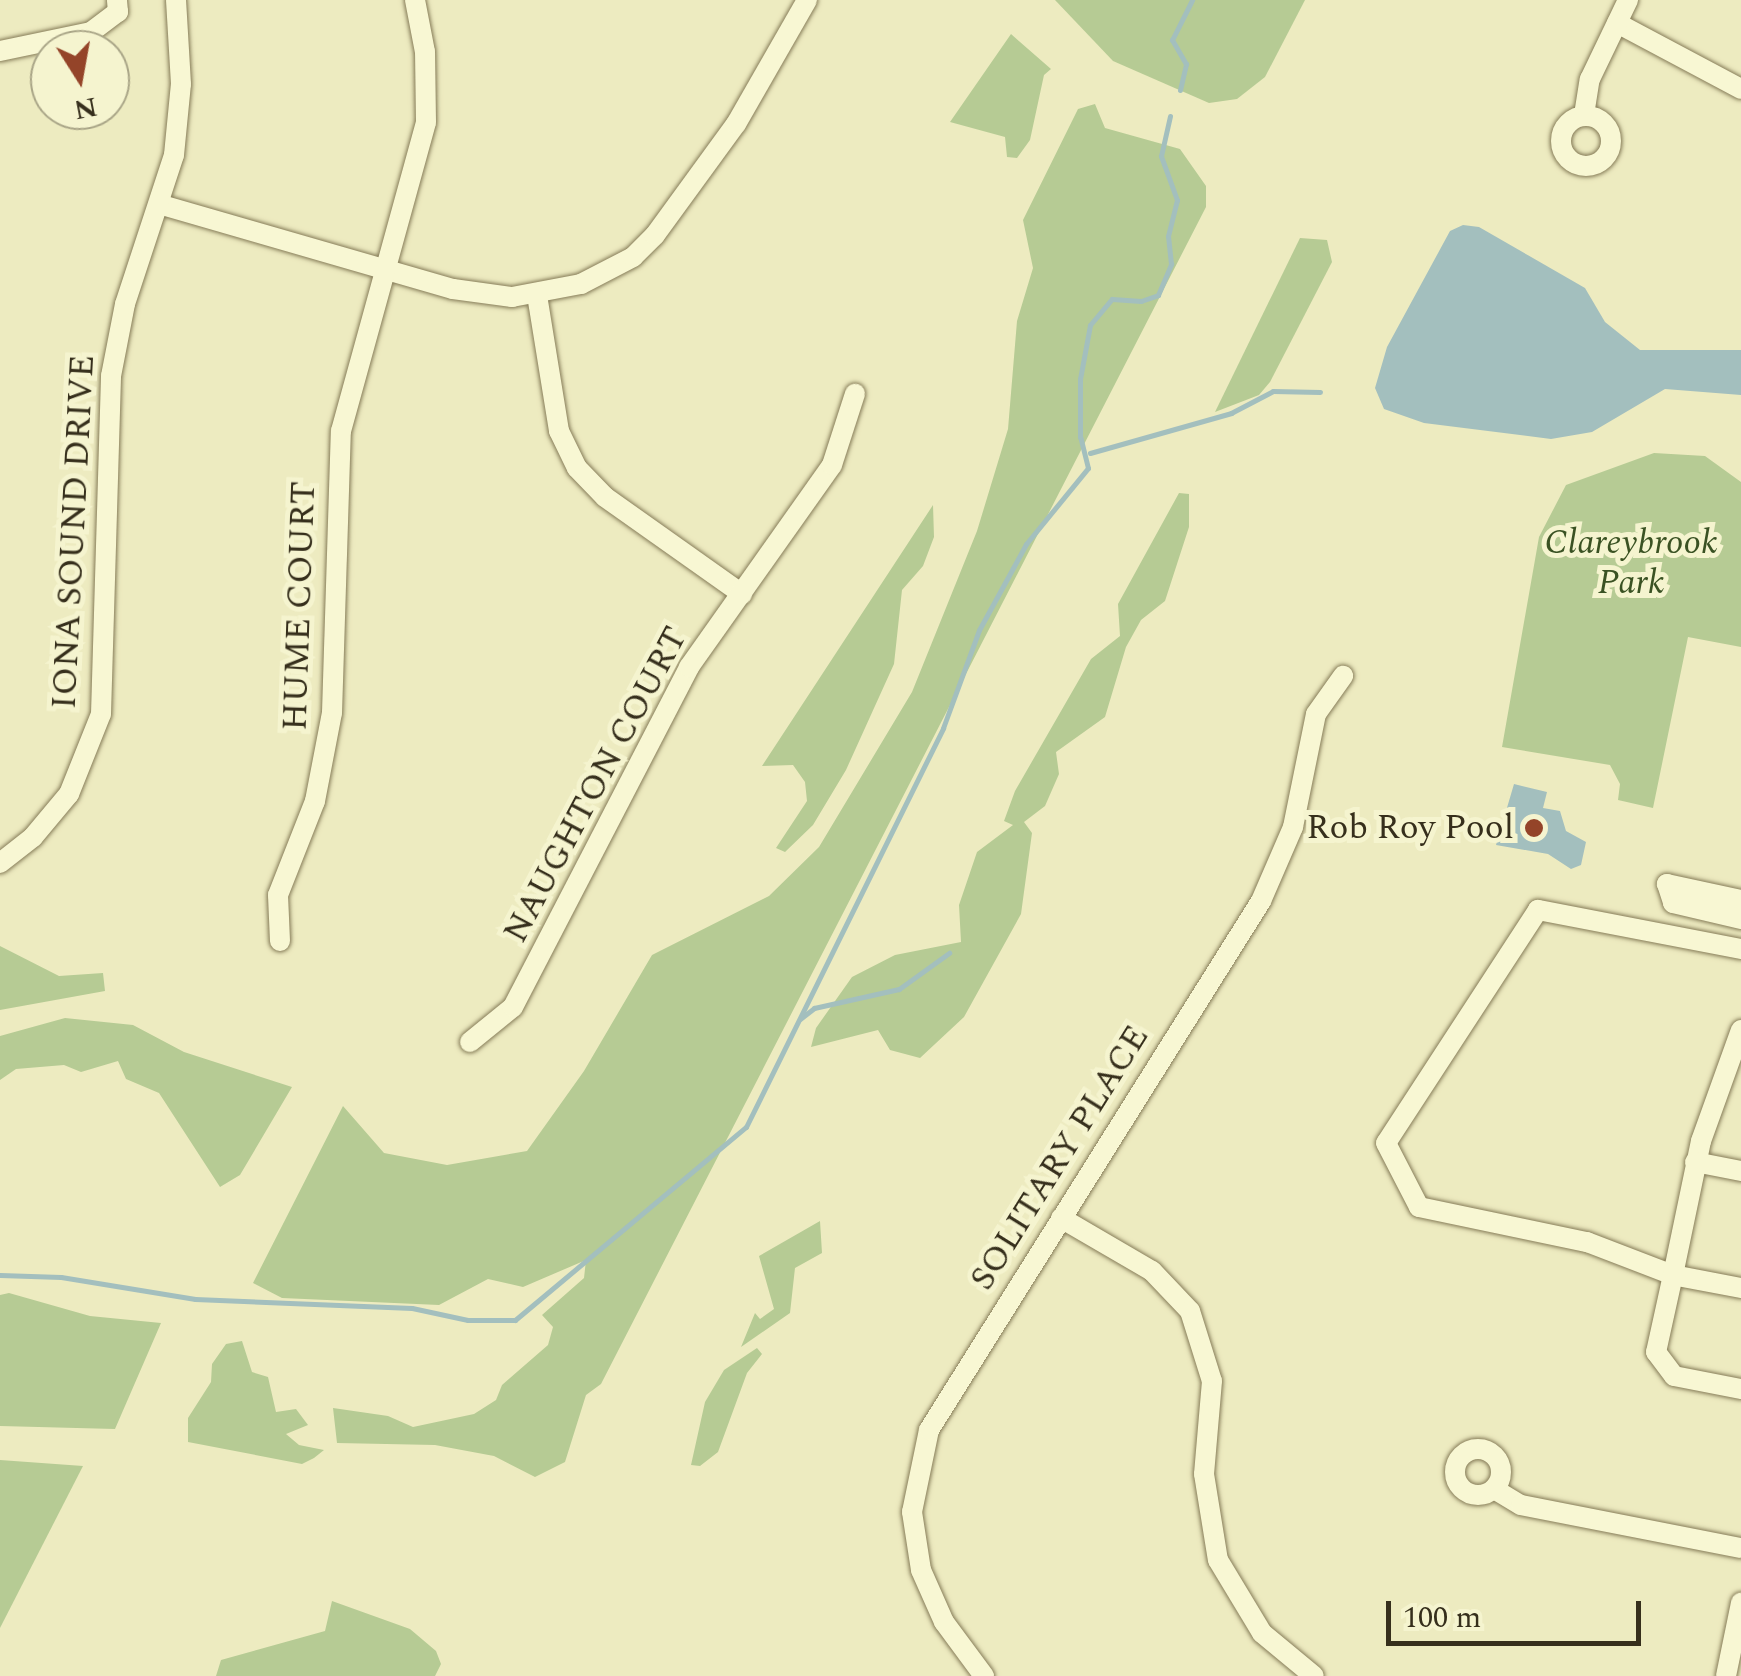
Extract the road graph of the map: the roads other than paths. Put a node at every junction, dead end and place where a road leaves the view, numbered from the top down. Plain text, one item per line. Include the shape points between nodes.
1 (117, 0) edge
2 (176, 0) edge
3 (414, 0) edge
4 (807, 0) edge
5 (1628, 0) edge
6 (1617, 23) junction
7 (0, 51) edge
8 (1741, 89) edge
9 (1584, 115) dead end
10 (162, 205) junction
11 (387, 270) junction
12 (537, 295) junction
13 (855, 394) dead end
14 (742, 594) junction
15 (1343, 676) dead end
16 (0, 863) edge
17 (1741, 900) edge
18 (1741, 918) edge
19 (280, 942) dead end
20 (1741, 949) edge
21 (1741, 1030) edge
22 (470, 1042) dead end
23 (1738, 1056) edge
24 (1695, 1162) junction
25 (1741, 1171) edge
26 (1061, 1218) junction
27 (1673, 1275) junction
28 (1741, 1288) edge
29 (1741, 1389) edge
30 (1494, 1489) dead end
31 (1741, 1548) edge
32 (1741, 1603) edge
33 (984, 1676) edge
34 (1314, 1676) edge
35 (1726, 1676) edge

1 - 7 street via 118,12 90,32
2 - 10 street, IONA SOUND DRIVE via 180,110
3 - 11 street, HUME COURT via 425,52 426,122
4 - 12 street via 736,124 656,235 608,272
5 - 6 street
6 - 8 street
6 - 9 street via 1590,78
10 - 11 street
10 - 16 street, IONA SOUND DRIVE via 126,304 111,376 101,714 69,794
11 - 12 street via 493,296
11 - 19 street, HUME COURT via 341,431 332,713 314,801 278,895
12 - 14 street via 558,431 576,468 605,497
13 - 14 street, NAUGHTON COURT via 832,465
14 - 22 street, NAUGHTON COURT via 659,720 513,1007
15 - 26 street, SOLITARY PLACE via 1316,714 1293,827 1262,900
17 - 18 street via 1667,884 1673,903
20 - 27 street via 1538,910 1386,1144 1419,1207 1587,1242
21 - 23 street
23 - 24 street
24 - 25 street
24 - 27 street
26 - 33 street, SOLITARY PLACE via 940,1408 914,1488 914,1541 930,1597
26 - 34 street via 1152,1272 1190,1311 1212,1381 1204,1474 1218,1560 1262,1633
27 - 28 street
27 - 29 street via 1656,1352 1662,1366 1674,1376
30 - 31 street via 1521,1505
32 - 35 street

